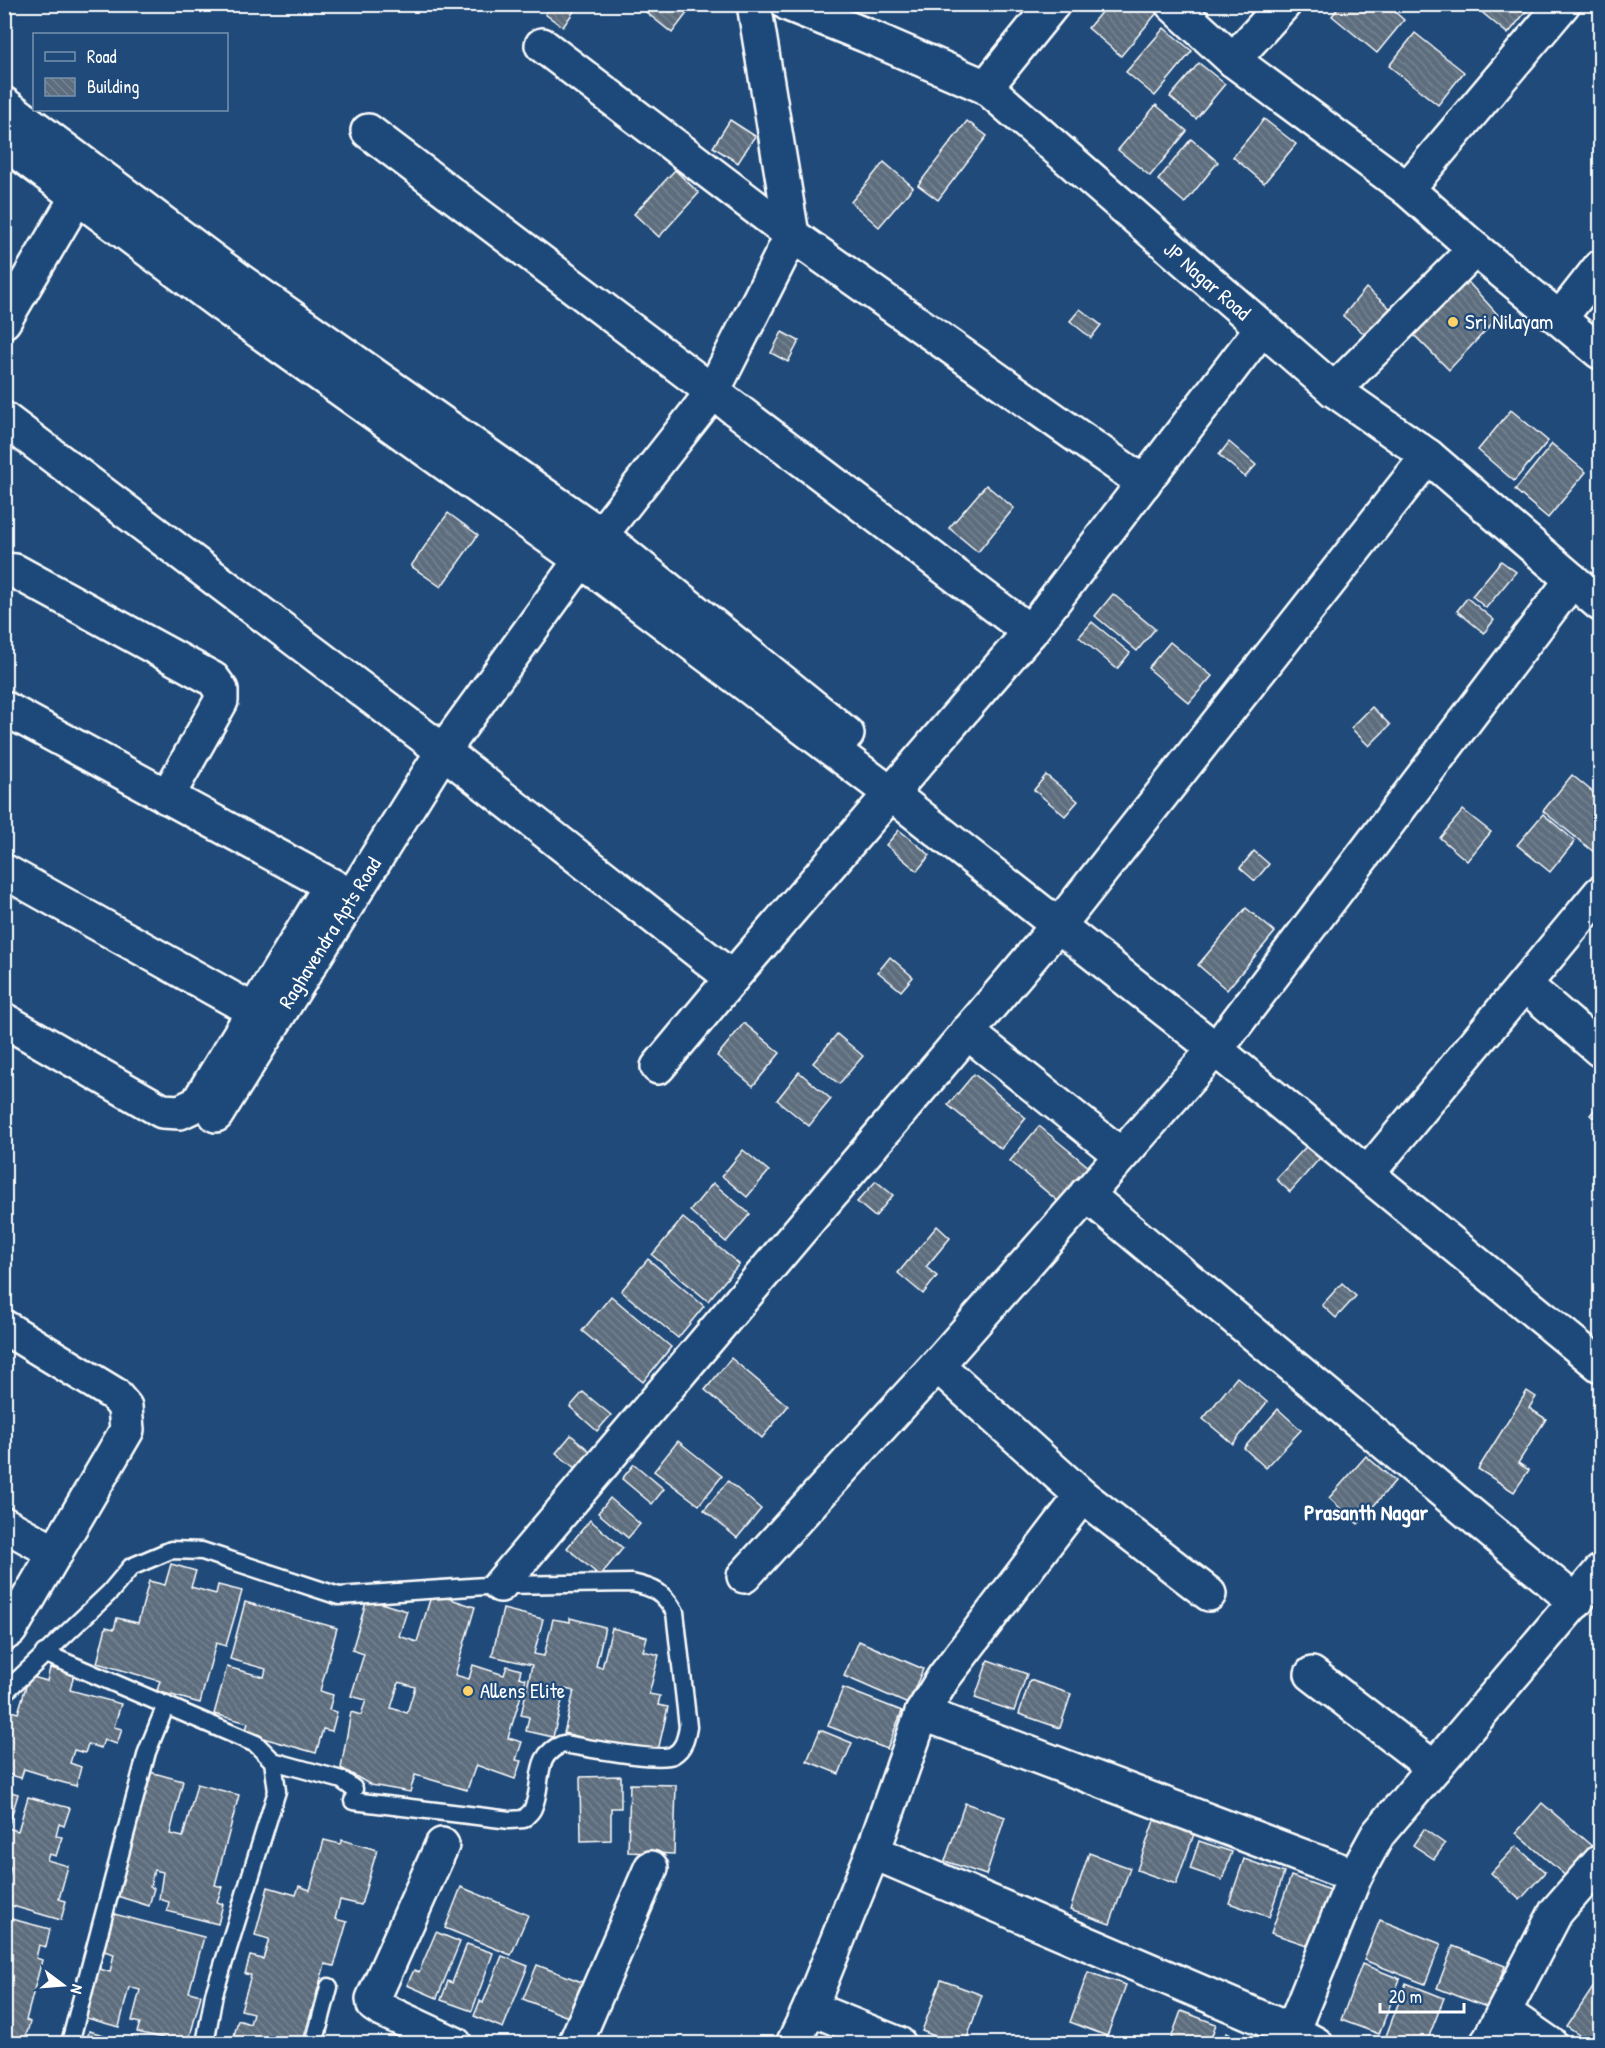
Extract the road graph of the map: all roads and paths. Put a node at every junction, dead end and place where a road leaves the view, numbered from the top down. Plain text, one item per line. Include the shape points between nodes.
1 (754, 4) edge
2 (788, 4) edge
3 (1053, 4) edge
4 (1172, 4) edge
5 (1284, 4) edge
6 (1563, 4) edge
7 (542, 45) dead end
8 (1233, 60) junction
9 (986, 87) junction
10 (4, 104) edge
11 (368, 131) dead end
12 (4, 142) edge
13 (84, 184) junction
14 (1407, 189) junction
15 (792, 235) junction
16 (1474, 249) junction
17 (1600, 267) edge
18 (1560, 318) junction
19 (4, 321) edge
20 (1261, 329) junction
21 (1600, 352) edge
22 (1334, 390) junction
23 (712, 393) junction
24 (4, 419) edge
25 (1428, 456) junction
26 (1144, 483) junction
27 (602, 535) junction
28 (581, 560) junction
29 (4, 570) edge
30 (1572, 580) junction
31 (1600, 604) edge
32 (1030, 632) junction
33 (4, 708) edge
34 (443, 751) junction
35 (896, 786) junction
36 (167, 797) junction
37 (4, 871) edge
38 (342, 891) junction
39 (1600, 893) edge
40 (1064, 918) junction
41 (732, 978) junction
42 (1525, 985) junction
43 (254, 1011) junction
44 (4, 1020) edge
45 (968, 1032) junction
46 (1222, 1042) junction
47 (1600, 1050) edge
48 (658, 1067) dead end
49 (216, 1115) dead end
50 (1121, 1155) junction
51 (1374, 1166) junction
52 (1086, 1194) junction
53 (4, 1327) edge
54 (1600, 1338) edge
55 (937, 1365) junction
56 (1600, 1365) edge
57 (1082, 1496) junction
58 (4, 1524) edge
59 (56, 1553) junction
60 (1600, 1572) edge
61 (744, 1576) dead end
62 (500, 1585) junction
63 (1209, 1594) dead end
64 (1576, 1602) junction
65 (4, 1634) edge
66 (44, 1653) junction
67 (1312, 1674) dead end
68 (4, 1693) edge
69 (166, 1705) junction
70 (922, 1713) junction
71 (273, 1761) junction
72 (1434, 1768) junction
73 (442, 1845) dead end
74 (873, 1852) junction
75 (1600, 1862) edge
76 (651, 1868) dead end
77 (1354, 1876) junction
78 (329, 1987) dead end
79 (810, 2008) junction
80 (1504, 2012) junction
81 (71, 2039) dead end
82 (1298, 2039) edge
83 (205, 2043) edge
84 (314, 2043) edge
85 (455, 2043) edge
86 (574, 2043) edge
87 (793, 2043) edge
88 (899, 2043) edge
89 (1487, 2043) edge
90 (1551, 2043) edge

1 - 15 street
2 - 9 street, JP Nagar Road
3 - 9 street
4 - 8 street
5 - 8 street
6 - 14 street
7 - 15 street
8 - 14 street
9 - 20 street, JP Nagar Road
10 - 13 street
11 - 23 street
12 - 13 street
13 - 19 street
13 - 27 street via 239,280
13 - 28 street via 218,302
14 - 16 street
15 - 23 street, Raghavendra Apts Road
15 - 26 street
16 - 18 street
16 - 22 street
17 - 18 street
18 - 21 street
20 - 22 street, JP Nagar Road
20 - 26 street
22 - 25 street, JP Nagar Road
23 - 27 street, Raghavendra Apts Road
23 - 32 street
24 - 34 street
25 - 30 street, JP Nagar Road
25 - 40 street
26 - 32 street
27 - 28 street, Raghavendra Apts Road
27 - 35 street
28 - 34 street, Raghavendra Apts Road
28 - 35 street
29 - 36 street via 15,571 213,679 221,690 221,701
30 - 31 street, JP Nagar Road
30 - 46 street
32 - 35 street
33 - 36 street
34 - 38 street, Raghavendra Apts Road
34 - 41 street
35 - 40 street
35 - 41 street
36 - 38 street
37 - 43 street
38 - 43 street
38 - 49 street, Raghavendra Apts Road
39 - 42 street
40 - 45 street
40 - 46 street
41 - 48 street
42 - 47 street
42 - 51 street
43 - 44 street via 197,1104 180,1112 162,1111
45 - 50 street
45 - 62 street
46 - 50 street
46 - 51 street
50 - 52 street
51 - 54 street
51 - 56 street
52 - 55 street
52 - 64 street
53 - 59 street via 114,1394 125,1407 127,1430
55 - 57 street
55 - 61 street
57 - 63 street
57 - 70 street via 944,1677
58 - 59 street
59 - 65 street
60 - 64 street
62 - 66 lane via 339,1596 202,1551 171,1550 131,1568
62 - 71 lane via 632,1583 652,1587 667,1598 675,1612 688,1727 684,1745 672,1755 656,1757 562,1744 552,1748 544,1759 533,1809 524,1819 510,1820 353,1795 342,1780
64 - 72 street
66 - 68 lane
66 - 69 lane
67 - 72 street
69 - 71 lane via 256,1744
69 - 81 lane via 147,1752
70 - 74 street
70 - 77 street
71 - 83 lane via 277,1791 214,1994
72 - 77 street via 1378,1834
73 - 85 street via 373,1999 380,2009
74 - 79 street
74 - 82 street
75 - 80 street via 1556,1912
76 - 86 street
77 - 82 street
78 - 84 lane
79 - 87 street
79 - 88 street
80 - 89 street
80 - 90 street

